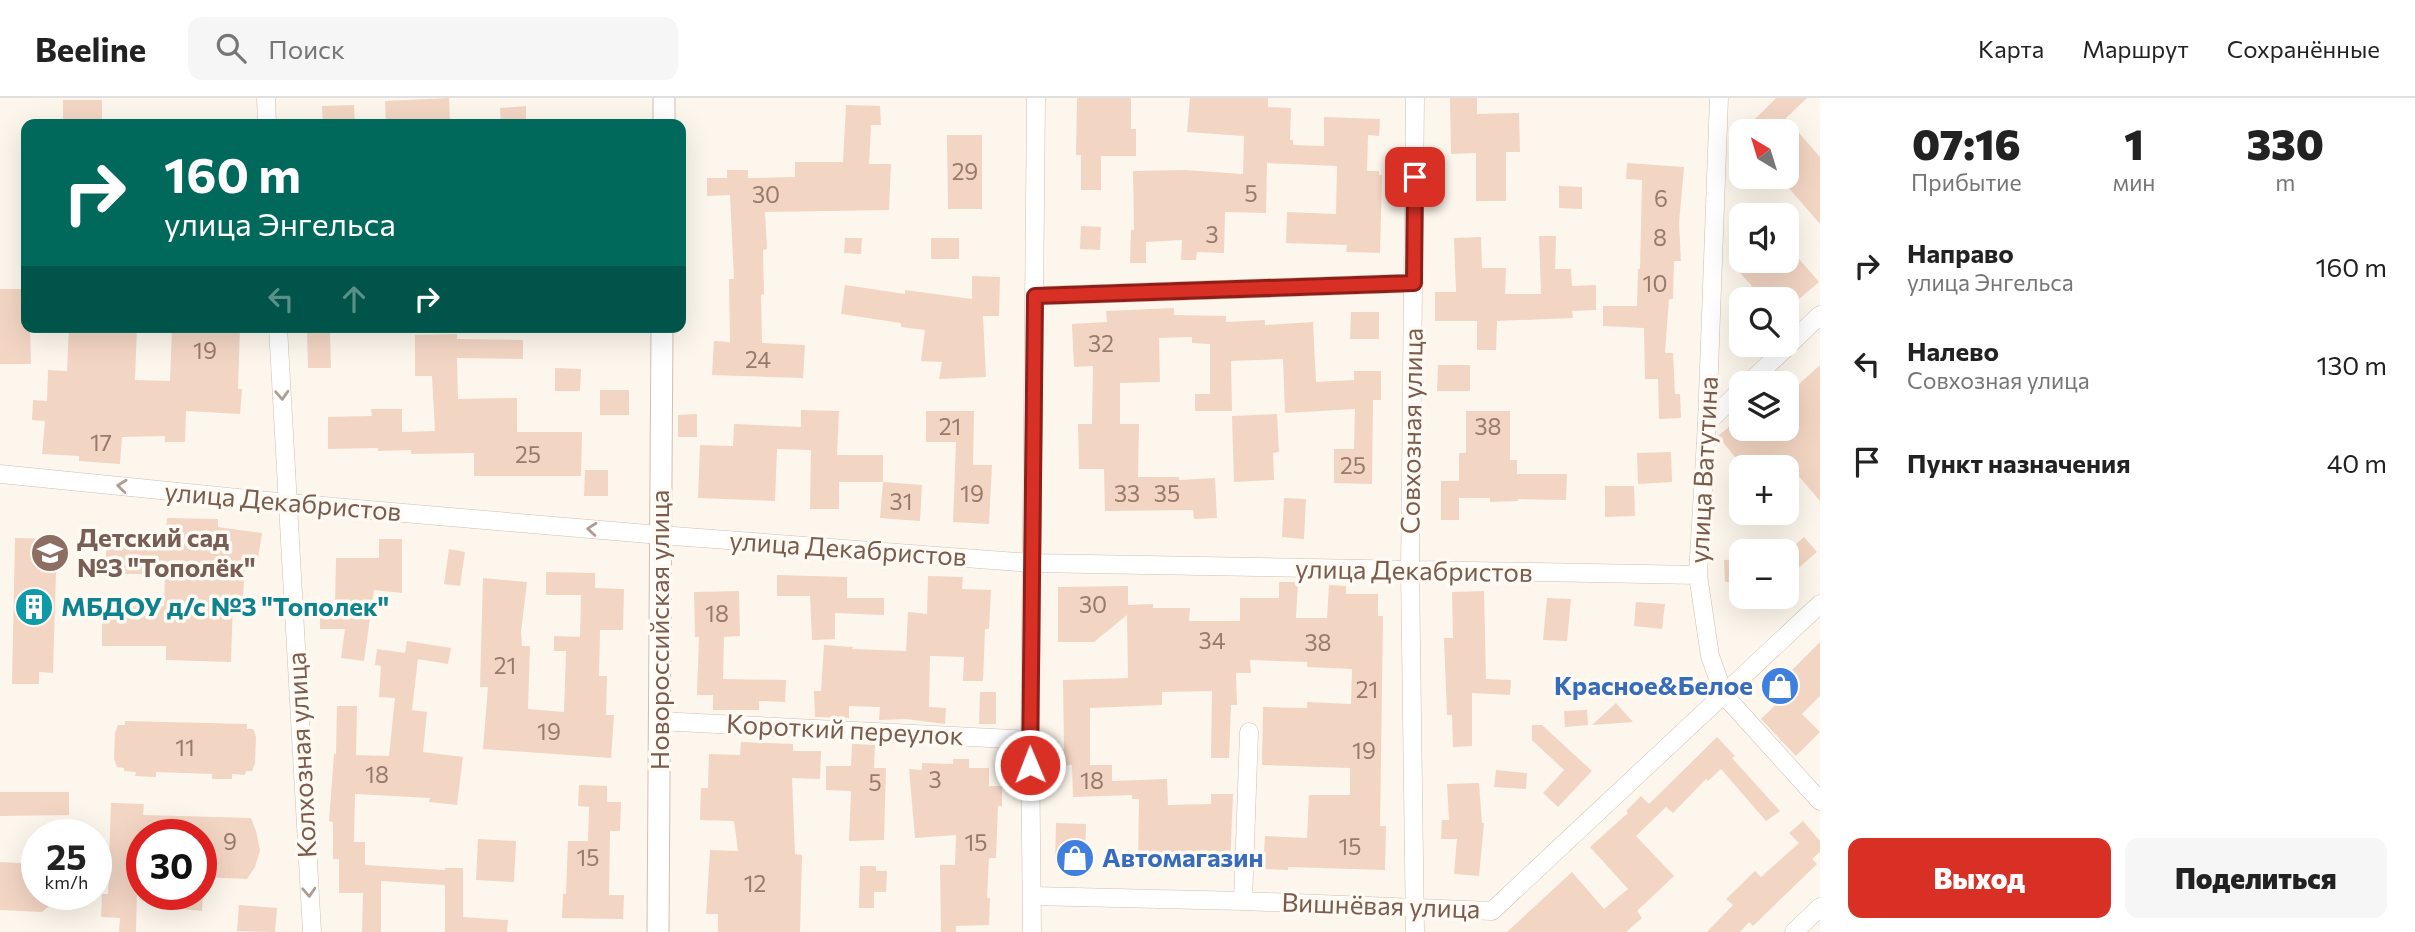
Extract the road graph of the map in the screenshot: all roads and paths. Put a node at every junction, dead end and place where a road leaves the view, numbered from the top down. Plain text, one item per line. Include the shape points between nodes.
1 (266, 98) edge
2 (664, 98) edge
3 (1036, 98) edge
4 (1415, 98) edge
5 (1720, 98) edge
6 (267, 119) edge
7 (664, 119) edge
8 (1414, 283) junction
9 (1035, 296) junction
10 (1820, 315) edge
11 (278, 333) edge
12 (662, 333) edge
13 (1762, 371) edge
14 (1729, 402) edge
15 (1707, 423) junction
16 (0, 474) edge
17 (288, 503) junction
18 (660, 535) junction
19 (1032, 563) junction
20 (1410, 571) junction
21 (1698, 575) junction
22 (1820, 604) edge
23 (1724, 695) junction
24 (659, 721) junction
25 (1249, 732) dead end
26 (1030, 740) junction
27 (1820, 801) edge
28 (1032, 896) junction
29 (1242, 901) junction
30 (1820, 907) edge
31 (1415, 908) junction
32 (312, 932) edge
33 (658, 932) edge
34 (1032, 932) edge
35 (1415, 932) edge
36 (1794, 932) edge

1 - 6 street
2 - 7 street
3 - 9 street
4 - 8 street, Совхозная улица
5 - 15 street, улица Ватутина
8 - 9 street
8 - 20 street, Совхозная улица
9 - 19 street
10 - 13 street
11 -> 17 street, Колхозная улица
12 - 18 street, Новороссийская улица
14 - 15 street
15 - 21 street, улица Ватутина
17 -> 16 street, улица Декабристов
18 -> 17 street, улица Декабристов
17 -> 32 street, Колхозная улица
18 - 19 street, улица Декабристов
18 - 24 street, Новороссийская улица
19 - 20 street, улица Декабристов
19 - 26 street
20 - 21 street, улица Декабристов
20 - 31 street, Совхозная улица
21 - 23 street, улица Ватутина via 1710,656
22 - 23 street, Вишнёвая улица
23 - 27 street, улица Ватутина
23 - 31 street, Вишнёвая улица via 1492,911
24 - 26 street, Короткий переулок
24 - 33 street, Новороссийская улица
25 - 29 street
26 - 28 street
28 - 29 street, Вишнёвая улица
28 - 34 street
29 - 31 street, Вишнёвая улица
30 - 36 street
31 - 35 street, Совхозная улица

